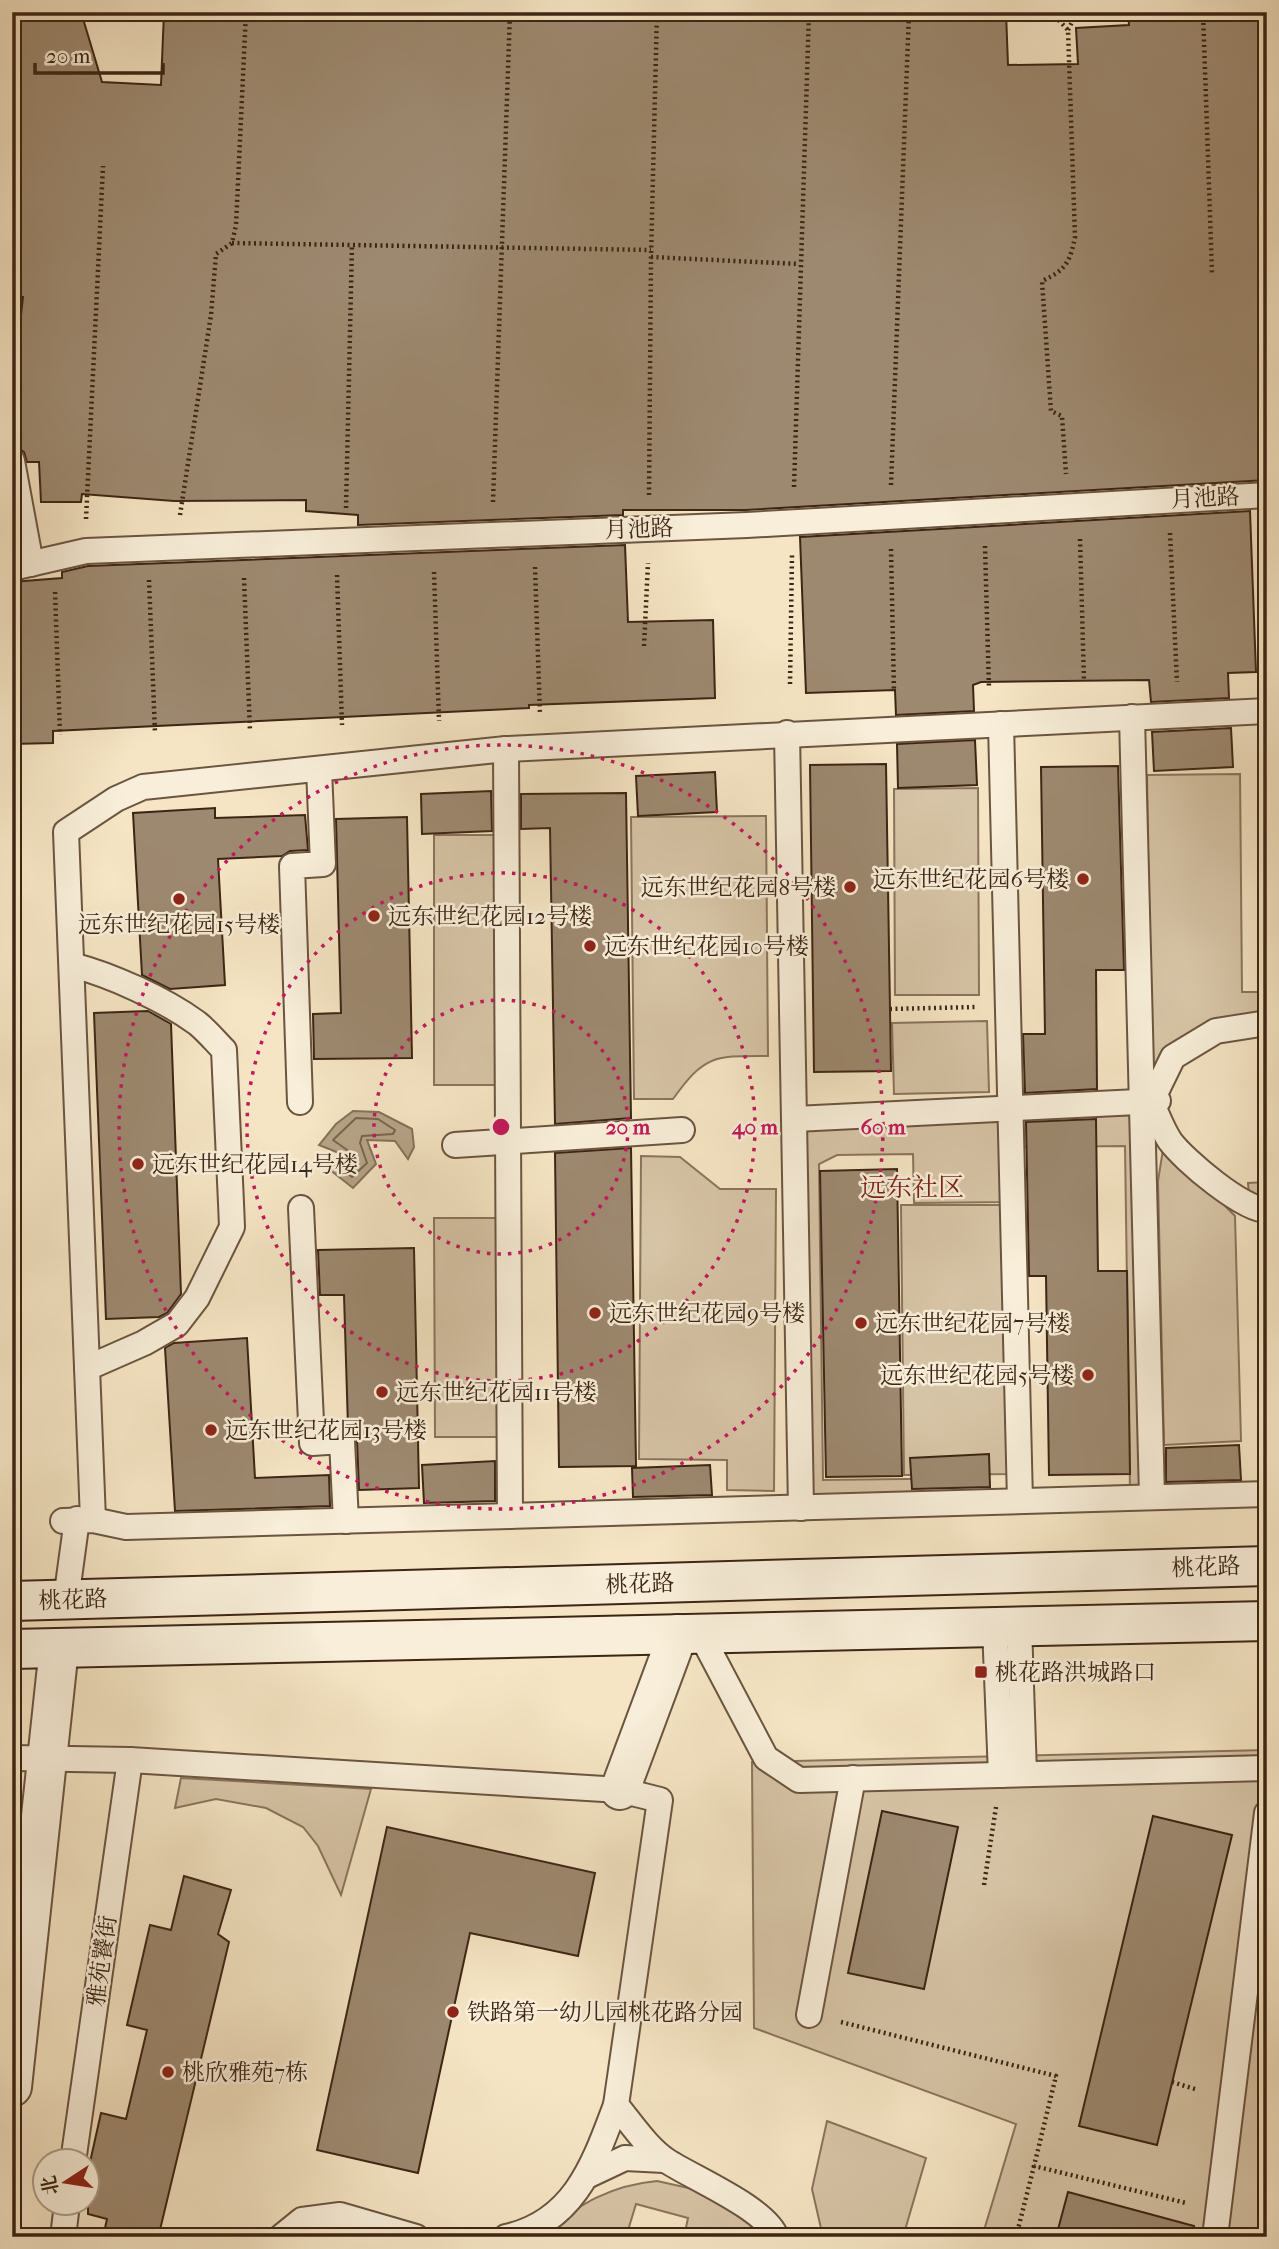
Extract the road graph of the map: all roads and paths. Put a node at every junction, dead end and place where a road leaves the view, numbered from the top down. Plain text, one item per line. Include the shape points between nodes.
1 (246, 12) edge
2 (510, 12) edge
3 (657, 12) edge
4 (809, 12) edge
5 (909, 12) edge
6 (1051, 12) edge
7 (1080, 12) edge
8 (1110, 12) edge
9 (1203, 12) edge
10 (1068, 30) junction
11 (103, 166) dead end
12 (232, 243) junction
13 (352, 244) junction
14 (502, 247) junction
15 (651, 250) junction
16 (651, 257) junction
17 (799, 264) junction
18 (1212, 273) dead end
19 (12, 461) edge
20 (1263, 495) edge
21 (1169, 500) junction
22 (1074, 506) junction
23 (984, 511) junction
24 (890, 517) junction
25 (793, 522) junction
26 (649, 528) junction
27 (534, 533) junction
28 (492, 534) junction
29 (433, 537) junction
30 (340, 541) junction
31 (242, 545) junction
32 (176, 547) junction
33 (147, 549) junction
34 (86, 551) junction
35 (32, 564) edge
36 (1267, 645) edge
37 (644, 646) dead end
38 (1084, 681) dead end
39 (1177, 683) dead end
40 (790, 684) dead end
41 (989, 689) dead end
42 (894, 692) dead end
43 (1267, 711) edge
44 (540, 716) dead end
45 (1132, 717) junction
46 (439, 721) dead end
47 (1001, 724) junction
48 (342, 725) dead end
49 (250, 731) dead end
50 (155, 733) dead end
51 (787, 733) junction
52 (60, 735) dead end
53 (506, 749) junction
54 (319, 769) junction
55 (72, 965) junction
56 (1008, 1006) junction
57 (890, 1009) dead end
58 (1267, 1023) edge
59 (300, 1102) dead end
60 (1151, 1102) junction
61 (1010, 1108) junction
62 (795, 1119) junction
63 (682, 1130) dead end
64 (508, 1141) junction
65 (455, 1144) dead end
66 (301, 1208) dead end
67 (1267, 1210) edge
68 (87, 1368) junction
69 (1267, 1494) edge
70 (1152, 1497) junction
71 (1020, 1501) junction
72 (801, 1508) junction
73 (510, 1516) junction
74 (78, 1520) junction
75 (346, 1521) junction
76 (1267, 1566) edge
77 (66, 1600) junction
78 (12, 1601) edge
79 (1267, 1620) edge
80 (1007, 1626) junction
81 (689, 1634) junction
82 (59, 1648) junction
83 (12, 1649) edge
84 (30, 1758) edge
85 (130, 1760) junction
86 (1267, 1768) edge
87 (1013, 1775) junction
88 (853, 1778) junction
89 (620, 1790) junction
90 (1267, 1813) edge
91 (984, 1885) dead end
92 (809, 2015) joint
93 (12, 2087) edge
94 (616, 2105) junction
95 (75, 2148) edge
96 (664, 2160) junction
97 (1034, 2166) junction
98 (589, 2175) junction
99 (1218, 2211) junction
100 (65, 2218) edge
101 (63, 2237) edge
102 (281, 2237) edge
103 (416, 2237) edge
104 (506, 2237) edge
105 (776, 2237) edge
106 (1016, 2237) edge
107 (1215, 2237) edge

1 - 12 path
2 - 14 path
3 - 15 path
4 - 17 path
5 - 24 path
6 - 10 path
7 - 8 path
7 - 10 path
9 - 18 path
10 - 22 path via 1075,237 1071,260 1042,282 1051,411 1062,416
11 - 34 path
12 - 13 path
12 - 32 path via 216,254
13 - 14 path
13 - 30 path
14 - 15 path
14 - 28 path
15 - 16 path
16 - 17 path
16 - 26 path
17 - 25 path
19 - 35 lane
20 - 21 lane, 月池路
20 - 36 path
21 - 22 lane, 月池路
21 - 39 path
22 - 23 lane, 月池路
22 - 38 path
23 - 24 lane, 月池路
23 - 41 path
24 - 25 lane, 月池路
24 - 42 path
25 - 26 lane, 月池路
25 - 40 path
26 - 27 lane, 月池路
26 - 37 path
27 - 28 lane, 月池路
27 - 44 path
28 - 29 lane, 月池路
29 - 30 lane, 月池路
29 - 46 path
30 - 31 lane, 月池路
30 - 48 path
31 - 32 lane, 月池路
31 - 49 path
32 - 33 lane, 月池路
33 - 34 lane, 月池路
33 - 50 path
34 - 35 lane, 月池路
35 - 52 path
43 - 45 lane
45 - 47 lane
45 - 60 lane
47 - 51 lane
47 - 56 lane
51 - 53 lane
51 - 62 lane
53 - 54 lane
53 - 64 lane
54 - 55 lane via 143,788 116,799 66,832
54 - 59 lane via 323,864 292,866
55 - 68 lane
55 - 68 lane via 163,1004 197,1023 225,1050 232,1227 197,1298 177,1324
56 - 57 path
56 - 61 lane
58 - 60 lane via 1216,1031 1173,1057
60 - 61 lane
60 - 67 lane via 1171,1142 1236,1200 1256,1211
60 - 70 lane
61 - 62 lane
61 - 71 lane
62 - 72 lane
63 - 64 lane
64 - 65 lane
64 - 73 lane
66 - 75 lane via 312,1443 342,1441
68 - 74 lane
69 - 70 lane
70 - 71 lane
71 - 72 lane
72 - 73 lane
73 - 75 lane
74 - 75 lane via 126,1527
74 - 77 lane
76 - 77 main road, 桃花路
77 - 78 main road, 桃花路
79 - 80 main road, 桃花路
80 - 81 main road, 桃花路
80 - 87 lane
81 - 82 main road, 桃花路
81 - 88 lane via 766,1758 799,1780
81 - 89 main road
82 - 83 main road, 桃花路
82 - 84 main road
84 - 85 lane
84 - 93 main road
85 - 89 lane
85 - 95 lane, 雅苑饕街
86 - 87 lane
87 - 88 lane
87 - 91 path
88 - 92 lane
89 - 94 lane via 660,1800
90 - 99 lane
92 - 97 path via 1056,2076
94 - 96 lane
94 - 98 lane
96 - 98 lane via 625,2158
96 - 105 lane via 727,2195 773,2227
97 - 99 path
97 - 106 path
98 - 104 lane via 553,2217
99 - 107 lane
100 - 101 lane
102 - 103 lane via 302,2220 340,2216

